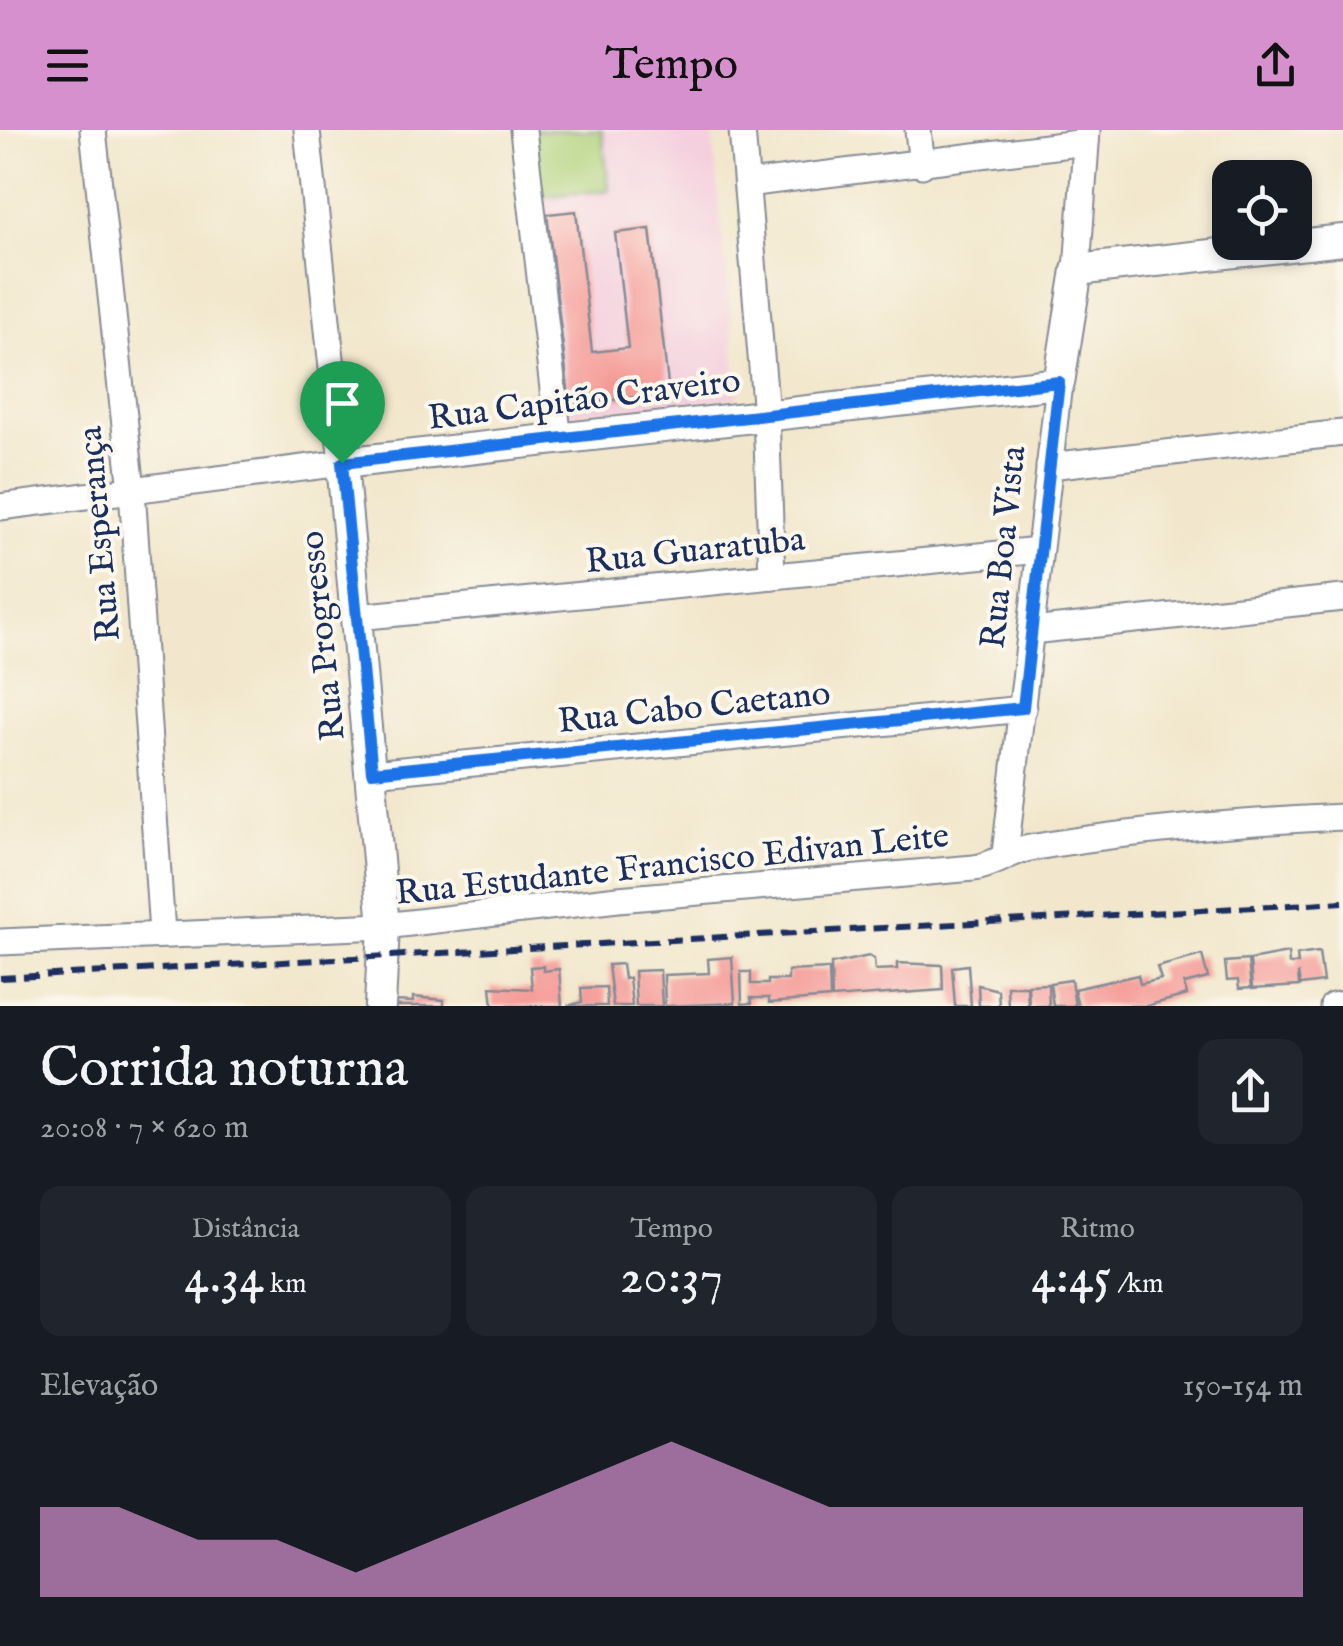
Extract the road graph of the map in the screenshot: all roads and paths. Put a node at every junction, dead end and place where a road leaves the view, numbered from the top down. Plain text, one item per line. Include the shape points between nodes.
1 (94, 130) edge
2 (307, 130) edge
3 (523, 130) edge
4 (742, 130) edge
5 (918, 130) edge
6 (1086, 136) edge
7 (922, 165) junction
8 (747, 184) junction
9 (1343, 240) edge
10 (1077, 270) junction
11 (1059, 382) junction
12 (766, 416) junction
13 (1343, 433) edge
14 (559, 441) junction
15 (342, 463) junction
16 (1048, 466) junction
17 (132, 490) junction
18 (0, 507) edge
19 (1039, 550) junction
20 (772, 576) junction
21 (1343, 598) edge
22 (357, 617) junction
23 (1031, 631) junction
24 (1023, 708) junction
25 (372, 772) junction
26 (1343, 817) edge
27 (1005, 854) junction
28 (162, 932) junction
29 (384, 941) junction
30 (0, 942) edge
31 (1343, 1004) edge
32 (380, 1006) edge
33 (1333, 1006) edge

1 - 17 street, Rua Esperança
2 - 15 street, Rua Progresso
3 - 14 street
4 - 8 street
5 - 7 street
6 - 7 street
6 - 10 street, Rua Boa Vista
7 - 8 street
8 - 12 street
9 - 10 street
10 - 11 street, Rua Boa Vista
11 - 12 street, Rua Capitão Craveiro
11 - 16 street, Rua Boa Vista
12 - 14 street, Rua Capitão Craveiro
12 - 20 street
13 - 16 street
14 - 15 street, Rua Capitão Craveiro
15 - 17 street, Rua Capitão Craveiro
15 - 22 street, Rua Progresso
16 - 19 street, Rua Boa Vista
17 - 18 street, Rua Capitão Craveiro
17 - 28 street, Rua Esperança
19 - 20 street, Rua Guaratuba
19 - 23 street, Rua Boa Vista
20 - 22 street, Rua Guaratuba
21 - 23 street
22 - 25 street, Rua Progresso
23 - 24 street, Rua Boa Vista
24 - 25 street, Rua Cabo Caetano
24 - 27 street, Rua Boa Vista
25 - 29 street, Rua Progresso
26 - 27 street, Rua Estudante Francisco Edivan Leite via 1192,828
27 - 29 street, Rua Estudante Francisco Edivan Leite via 994,865 974,868 618,898
28 - 29 street, Rua Estudante Francisco Edivan Leite
28 - 30 street, Rua Estudante Francisco Edivan Leite
29 - 32 street, Rua Progresso
31 - 33 street

